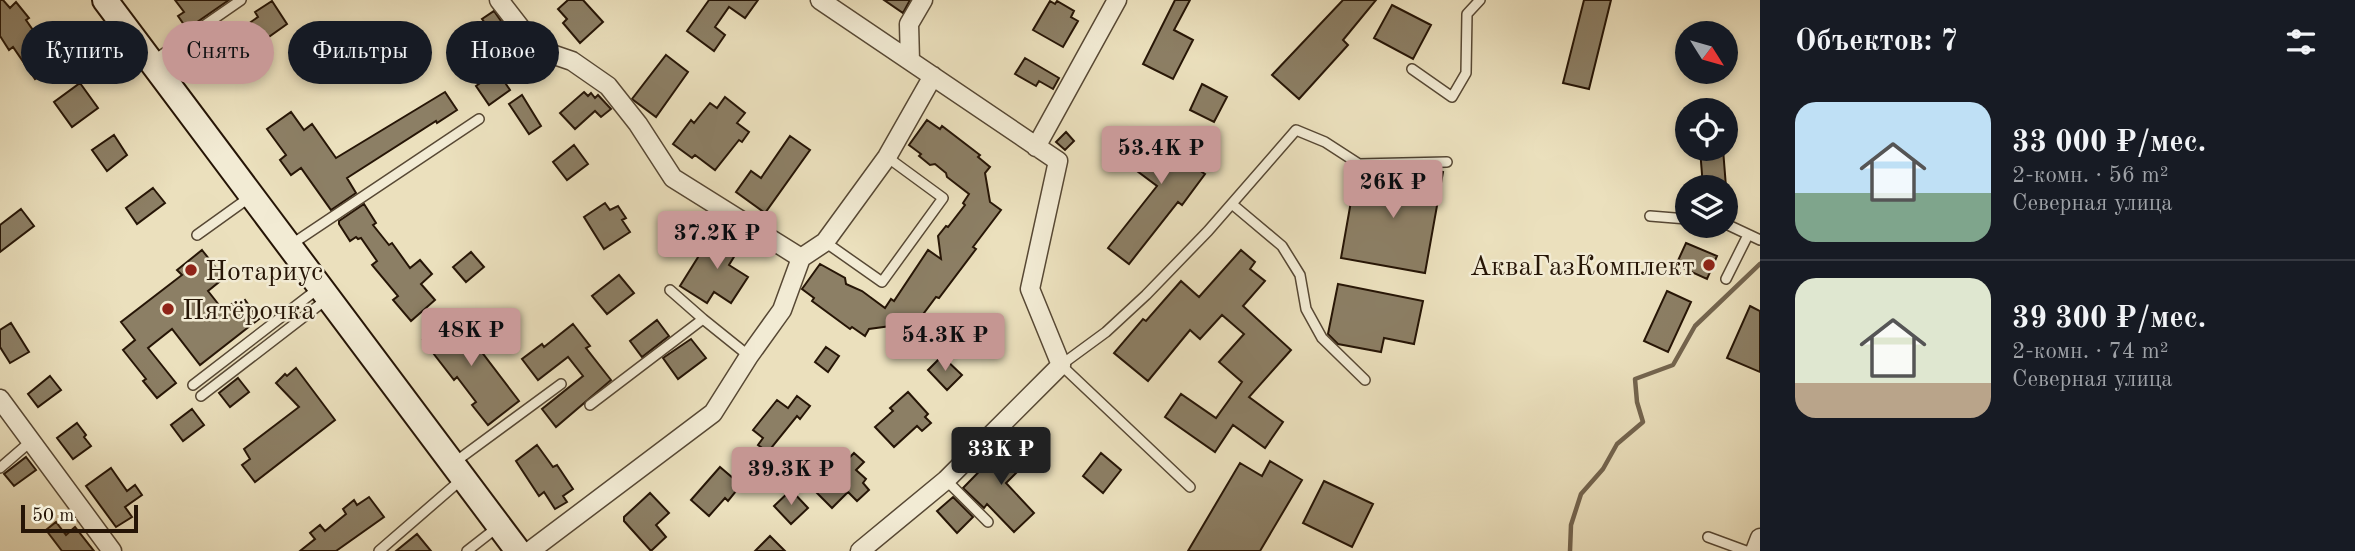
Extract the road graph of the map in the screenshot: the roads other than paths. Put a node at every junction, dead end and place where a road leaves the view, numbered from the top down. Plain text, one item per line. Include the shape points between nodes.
1 (106, 0) edge
2 (241, 0) edge
3 (499, 0) edge
4 (820, 0) edge
5 (923, 0) edge
6 (1117, 0) edge
7 (1480, 0) edge
8 (910, 61) junction
9 (151, 62) junction
10 (1412, 69) dead end
11 (933, 76) junction
12 (479, 119) dead end
13 (1036, 147) junction
14 (887, 157) junction
15 (1447, 162) dead end
16 (252, 196) junction
17 (1232, 204) junction
18 (1650, 216) dead end
19 (1675, 218) edge
20 (1738, 230) edge
21 (197, 235) dead end
22 (1748, 235) junction
23 (1760, 240) edge
24 (825, 242) junction
25 (289, 246) junction
26 (801, 258) junction
27 (1726, 279) dead end
28 (670, 290) dead end
29 (324, 293) junction
30 (703, 319) junction
31 (749, 356) junction
32 (1061, 365) junction
33 (1365, 380) dead end
34 (561, 384) dead end
35 (193, 385) dead end
36 (201, 396) dead end
37 (0, 399) edge
38 (590, 405) dead end
39 (30, 442) junction
40 (0, 468) edge
41 (458, 471) junction
42 (946, 480) junction
43 (1190, 487) dead end
44 (988, 523) dead end
45 (499, 526) junction
46 (1708, 537) dead end
47 (1760, 538) edge
48 (1723, 547) edge
49 (112, 551) edge
50 (379, 551) edge
51 (467, 551) edge
52 (517, 551) edge
53 (530, 551) edge
54 (860, 551) edge
55 (1746, 551) edge
56 (1755, 551) edge

1 - 9 street
2 - 9 lane
3 - 26 street via 537,49 572,61 608,86 673,178
4 - 8 street
5 - 8 street via 909,24
6 - 13 street
7 - 10 lane via 1467,14 1466,73 1452,97
8 - 11 street
9 - 16 street
11 - 13 street
11 - 14 street
12 - 25 lane
13 - 32 street via 1058,162 1030,289
14 - 24 street
14 - 24 lane via 943,198 882,282
15 - 17 lane via 1359,164 1296,130
16 - 21 lane
16 - 25 street
17 - 32 lane via 1116,323
17 - 33 lane via 1282,246 1300,275 1306,309 1322,338
18 - 19 lane
20 - 22 lane
22 - 23 lane
22 - 27 lane
24 - 26 street
25 - 29 street
26 - 31 street via 782,310
28 - 30 lane
29 - 35 lane
29 - 36 lane
29 - 41 street
30 - 31 lane
30 - 38 lane
31 - 53 street via 713,414
32 - 42 street
32 - 43 lane
34 - 41 lane
37 - 39 street
39 - 40 lane
39 - 49 street
41 - 45 street
41 - 50 lane
42 - 44 lane
42 - 54 street
45 - 51 lane
45 - 52 street
46 - 48 lane
47 - 56 street
48 - 55 lane

